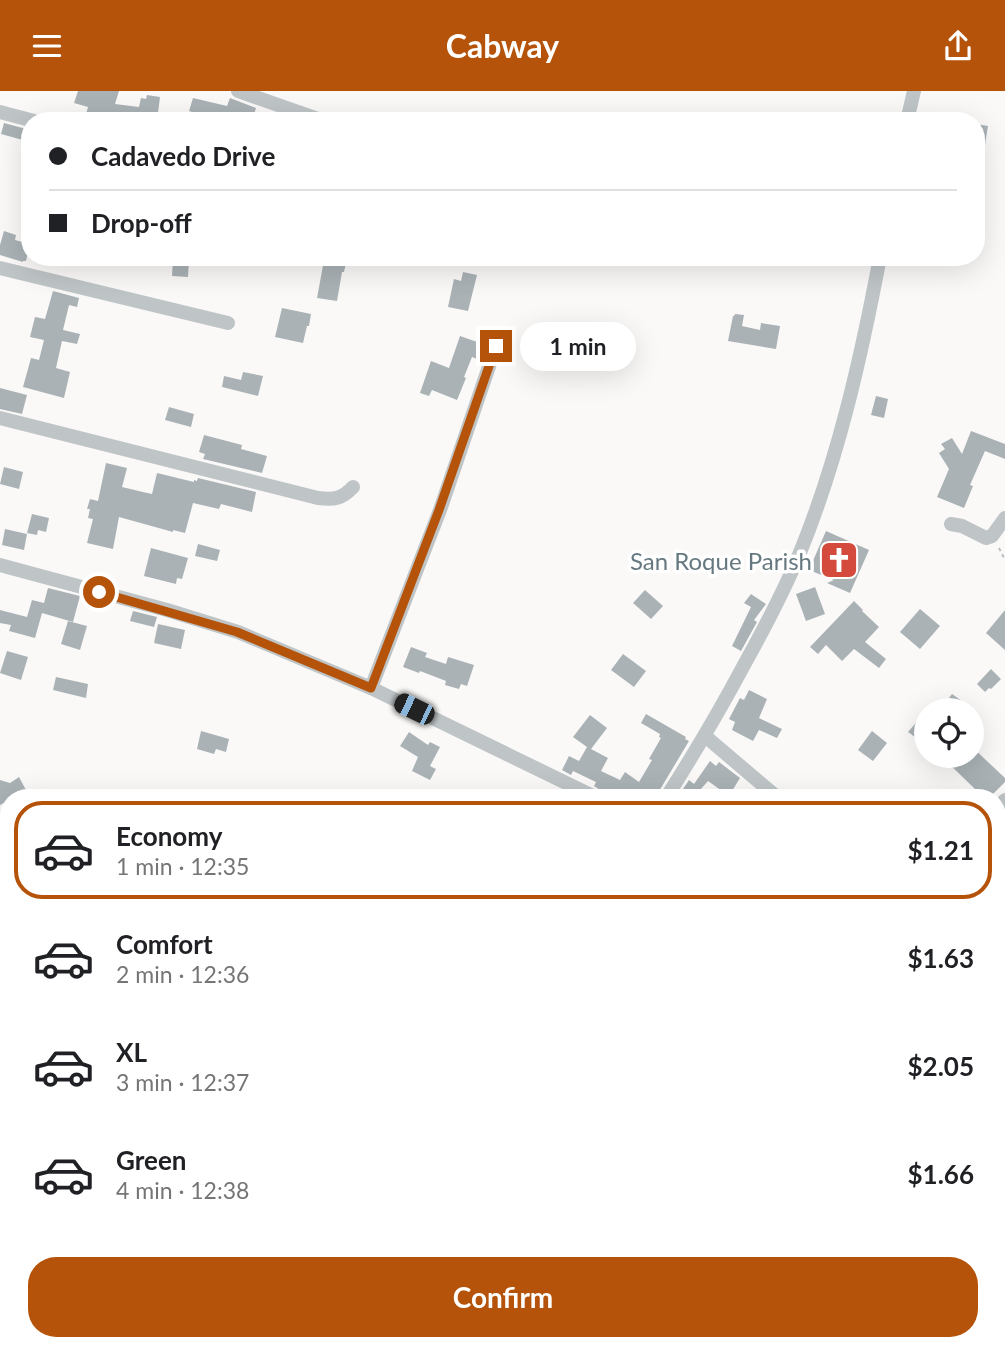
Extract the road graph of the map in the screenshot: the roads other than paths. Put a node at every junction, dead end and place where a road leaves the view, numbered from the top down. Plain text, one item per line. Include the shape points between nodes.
1 (238, 91) edge
2 (914, 91) edge
3 (0, 112) edge
4 (298, 112) edge
5 (909, 112) edge
6 (21, 118) edge
7 (878, 266) edge
8 (0, 268) edge
9 (228, 324) dead end
10 (496, 346) dead end
11 (0, 418) edge
12 (353, 487) dead end
13 (1005, 518) edge
14 (951, 524) dead end
15 (0, 565) edge
16 (371, 688) junction
17 (705, 736) junction
18 (579, 789) edge
19 (672, 789) edge
20 (767, 789) edge

1 - 4 street
2 - 5 street
3 - 6 street
7 - 17 street via 844,420 821,497 781,597
8 - 9 street
10 - 16 street
11 - 12 street via 318,498 345,495
13 - 14 street via 986,538
15 - 16 street via 237,632
16 - 18 street
17 - 19 street
17 - 20 street

